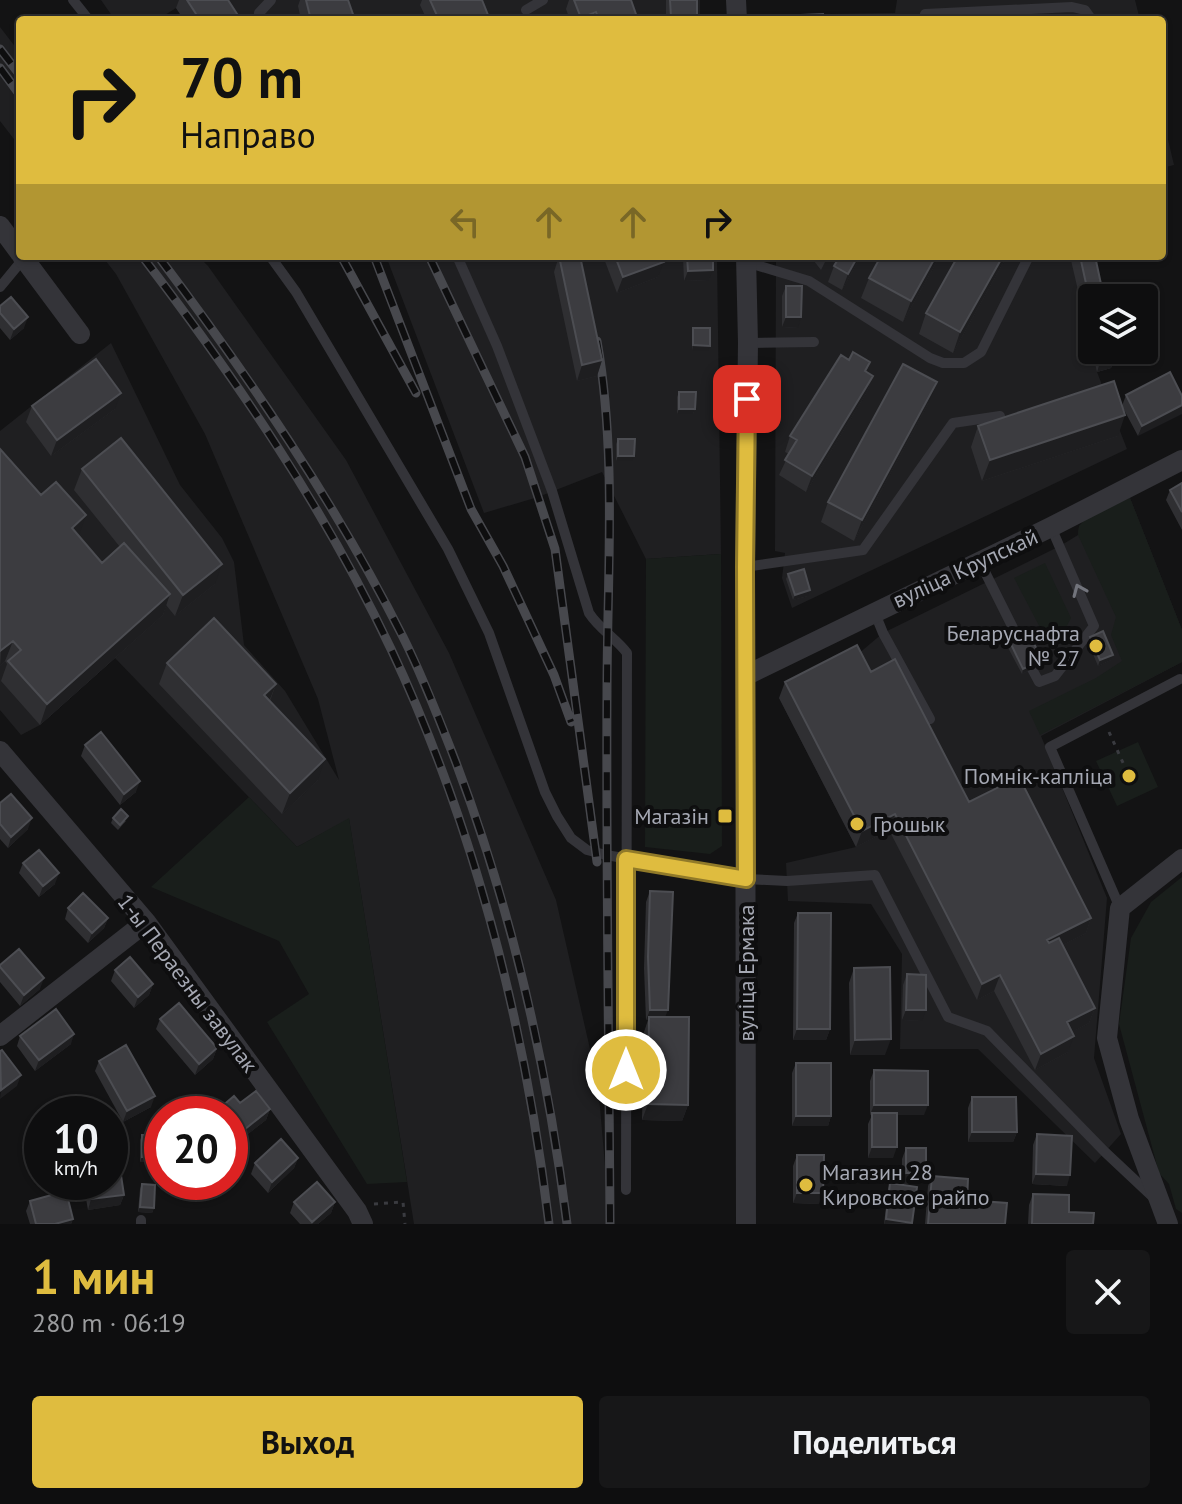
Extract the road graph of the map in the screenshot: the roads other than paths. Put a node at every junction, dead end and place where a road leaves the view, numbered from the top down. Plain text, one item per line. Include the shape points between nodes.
1 (73, 0) edge
2 (271, 0) edge
3 (543, 0) edge
4 (526, 10) dead end
5 (925, 14) dead end
6 (86, 16) edge
7 (259, 16) edge
8 (1089, 16) edge
9 (0, 226) edge
10 (16, 247) edge
11 (19, 260) edge
12 (26, 260) edge
13 (273, 260) edge
14 (459, 260) edge
15 (746, 260) edge
16 (749, 260) edge
17 (1027, 260) edge
18 (0, 287) edge
19 (80, 334) dead end
20 (814, 342) dead end
21 (748, 343) junction
22 (1000, 416) edge
23 (1182, 460) edge
24 (1051, 527) junction
25 (980, 562) junction
26 (745, 567) junction
27 (874, 611) junction
28 (1018, 638) edge
29 (1032, 669) edge
30 (747, 675) junction
31 (1180, 679) dead end
32 (930, 719) edge
33 (0, 751) edge
34 (626, 859) junction
35 (1182, 859) edge
36 (746, 879) junction
37 (1120, 908) junction
38 (146, 922) junction
39 (0, 1036) edge
40 (626, 1190) dead end
41 (1164, 1214) edge
42 (366, 1215) edge
43 (746, 1224) edge

1 - 6 lane
2 - 7 lane
3 - 4 lane
5 - 8 lane via 1072,7
9 - 10 street
11 - 18 lane
12 - 19 street
13 - 34 lane via 448,549 489,633 557,816 571,838 587,850
14 - 34 lane via 552,491 589,613 627,653
15 - 21 street, вуліца Ермака
16 - 17 lane via 809,281 943,363 964,363 981,352
20 - 21 lane
21 - 26 street, вуліца Ермака
22 - 26 lane via 953,423 863,550
23 - 24 street, вуліца Крупскай
24 - 25 street, вуліца Крупскай
29 -> 24 lane via 1039,682 1055,676 1094,626
25 - 27 street, вуліца Крупскай
25 - 28 lane
26 - 30 street, вуліца Ермака
27 - 30 street, вуліца Крупскай
27 - 32 lane
30 - 36 street, вуліца Ермака
31 - 37 lane via 1050,747
33 - 38 street, 1-ы Пераезны завулак
34 - 36 lane
34 - 40 lane
35 - 37 street
36 - 41 lane via 875,875 948,1017 987,1031
36 - 43 street, вуліца Ермака
37 - 41 street via 1107,1038 1129,1119
38 - 39 street
38 - 42 street, 1-ы Пераезны завулак via 357,1211

